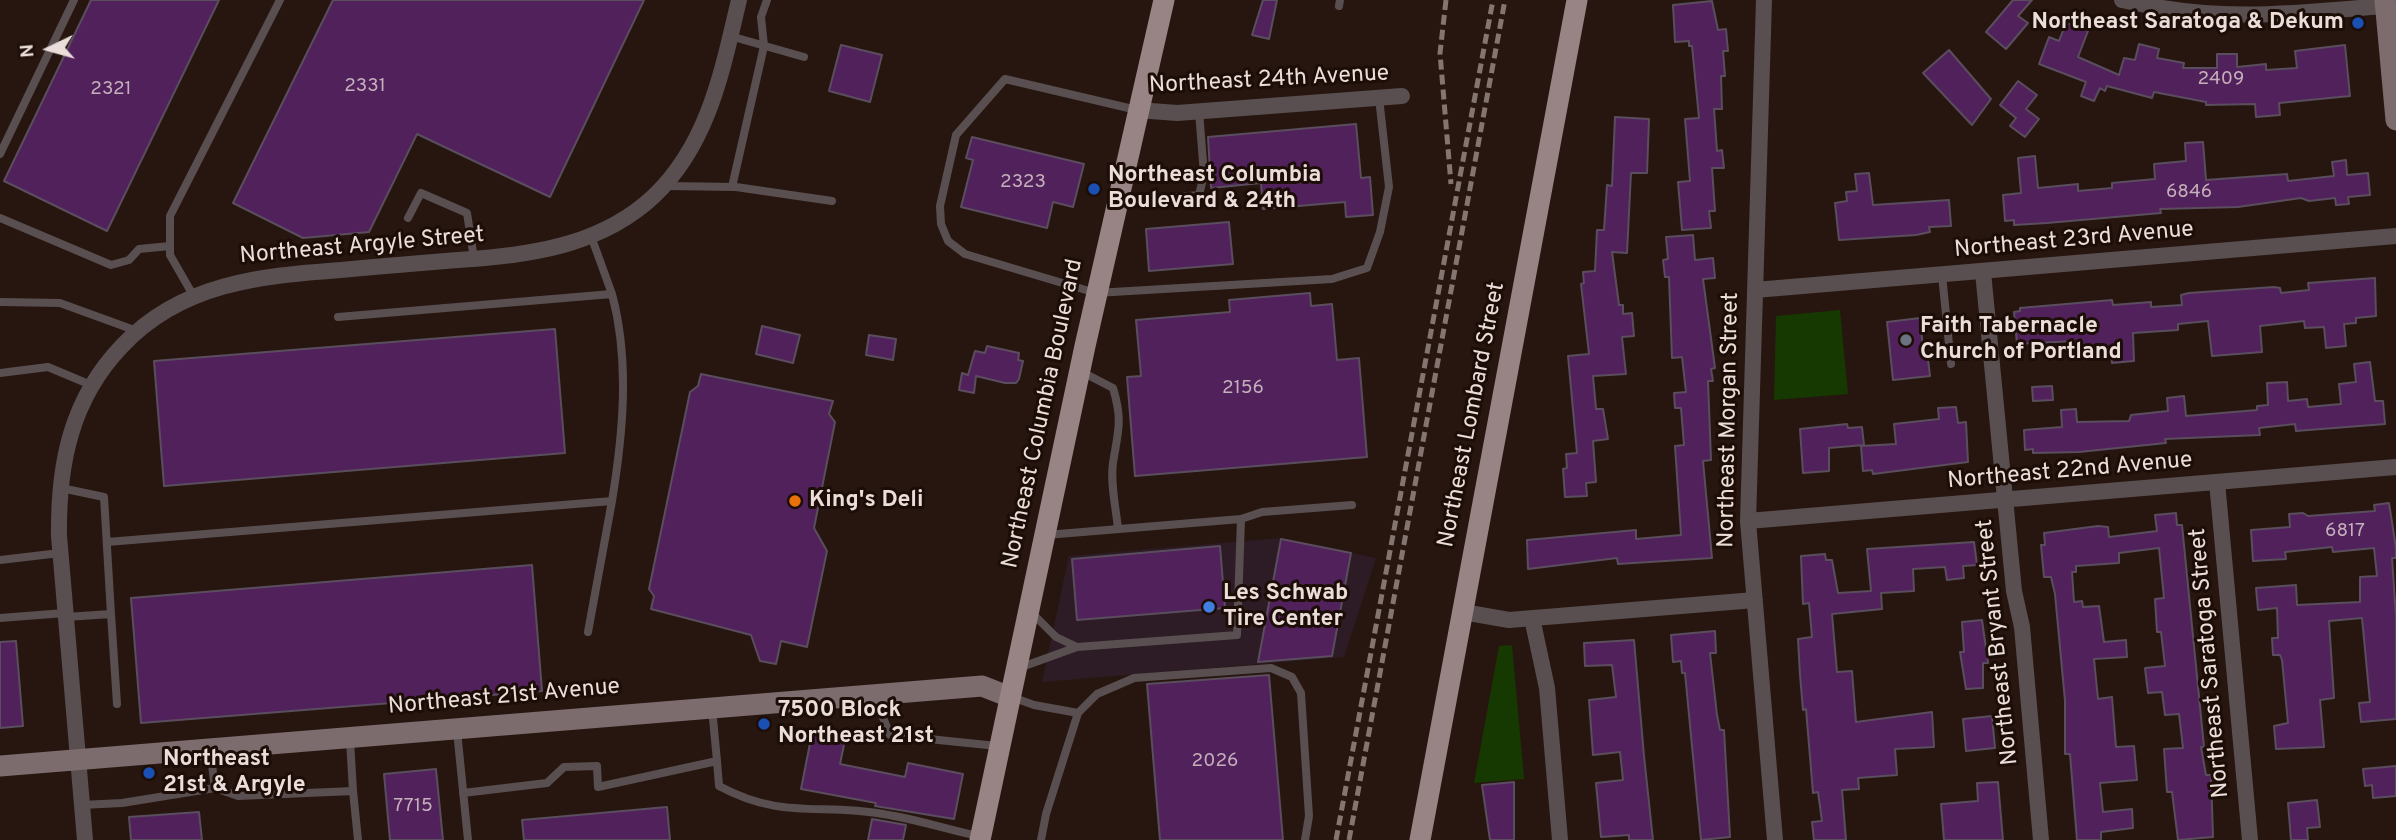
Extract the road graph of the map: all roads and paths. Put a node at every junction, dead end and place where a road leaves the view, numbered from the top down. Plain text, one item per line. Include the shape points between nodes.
1 (74, 0) edge
2 (280, 0) edge
3 (739, 0) edge
4 (767, 0) edge
5 (1164, 0) edge
6 (1577, 0) edge
7 (1764, 0) edge
8 (2122, 0) edge
9 (2389, 4) edge
10 (730, 36) junction
11 (764, 46) junction
12 (804, 57) dead end
13 (1402, 96) dead end
14 (1378, 98) junction
15 (1138, 110) junction
16 (1199, 111) junction
17 (2396, 120) edge
18 (0, 154) edge
19 (663, 186) junction
20 (733, 187) junction
21 (832, 201) dead end
22 (1117, 203) junction
23 (0, 218) edge
24 (408, 218) dead end
25 (591, 236) junction
26 (2396, 236) edge
27 (170, 246) junction
28 (474, 259) junction
29 (1983, 272) junction
30 (1942, 275) junction
31 (1755, 290) junction
32 (1096, 293) junction
33 (612, 294) junction
34 (193, 295) junction
35 (0, 302) edge
36 (338, 317) dead end
37 (137, 331) junction
38 (1951, 364) dead end
39 (1079, 371) junction
40 (0, 373) edge
41 (91, 385) junction
42 (2396, 467) edge
43 (2217, 482) junction
44 (59, 487) junction
45 (2007, 500) junction
46 (612, 501) junction
47 (1352, 505) dead end
48 (1241, 519) junction
49 (1748, 521) junction
50 (1118, 529) junction
51 (1045, 535) junction
52 (107, 542) junction
53 (60, 553) junction
54 (0, 560) edge
55 (1755, 600) junction
56 (1029, 610) junction
57 (1463, 612) junction
58 (111, 614) junction
59 (65, 615) junction
60 (0, 618) edge
61 (1532, 618) junction
62 (588, 632) dead end
63 (1077, 647) junction
64 (1017, 669) junction
65 (874, 695) junction
66 (1010, 697) junction
67 (117, 704) dead end
68 (712, 708) junction
69 (1078, 713) junction
70 (457, 729) junction
71 (350, 737) junction
72 (1000, 746) junction
73 (209, 749) junction
74 (78, 760) junction
75 (718, 761) junction
76 (0, 766) edge
77 (215, 788) junction
78 (352, 791) junction
79 (463, 793) junction
80 (82, 805) junction
81 (981, 838) edge
82 (85, 840) edge
83 (358, 840) edge
84 (468, 840) edge
85 (1041, 840) edge
86 (1305, 840) edge
87 (1420, 840) edge
88 (1560, 840) edge
89 (1775, 840) edge
90 (2041, 840) edge
91 (2250, 840) edge

1 - 18 lane
2 - 27 lane via 170,216
3 - 10 street, Northeast Argyle Street
4 - 11 lane via 761,17
5 - 15 main road, Northeast Columbia Boulevard
6 - 57 main road, Northeast Lombard Street
7 - 31 street, Northeast Morgan Street
8 - 9 street via 2235,17
9 - 17 street
10 - 11 lane
10 - 19 street, Northeast Argyle Street via 704,126
11 - 12 lane
11 - 20 lane
13 - 14 street, Northeast 24th Avenue
14 - 16 street, Northeast 24th Avenue
14 - 32 lane via 1389,187 1367,268 1332,279
15 - 16 street, Northeast 24th Avenue
15 - 22 main road, Northeast Columbia Boulevard
15 - 32 lane via 1005,79 956,135 943,194 941,224 948,241 965,254
16 - 22 lane via 1204,175 1199,195
19 - 20 lane
19 - 25 street, Northeast Argyle Street via 627,216
20 - 21 lane
22 - 32 main road, Northeast Columbia Boulevard
23 - 27 lane via 111,265 128,260 139,249
24 - 28 lane via 421,193 467,213
25 - 28 street, Northeast Argyle Street via 548,251
25 - 33 lane
26 - 29 street, Northeast 23rd Avenue
27 - 34 lane via 170,255
28 - 34 street, Northeast Argyle Street via 268,275
29 - 30 street, Northeast 23rd Avenue
29 - 45 street, Northeast Bryant Street
30 - 31 street, Northeast 23rd Avenue
30 - 38 lane
31 - 49 street, Northeast Morgan Street
32 - 39 main road, Northeast Columbia Boulevard
33 - 36 lane
33 - 46 lane via 618,316 624,429
34 - 37 street, Northeast Argyle Street
35 - 37 lane via 60,303
37 - 41 street, Northeast Argyle Street
39 - 50 lane via 1113,388 1119,408 1119,443 1113,465
39 - 51 main road, Northeast Columbia Boulevard
40 - 41 lane via 48,368
41 - 44 street, Northeast Argyle Street via 69,435
42 - 43 street, Northeast 22nd Avenue
43 - 45 street, Northeast 22nd Avenue
43 - 91 street, Northeast Saratoga Street
44 - 52 lane via 104,497
44 - 53 street, Northeast Argyle Street
45 - 49 street, Northeast 22nd Avenue
45 - 90 street, Northeast Bryant Street
46 - 52 lane
46 - 62 lane
47 - 48 lane via 1262,512
48 - 50 lane
48 - 63 lane via 1237,635
49 - 55 street, Northeast Morgan Street
50 - 51 lane
51 - 56 main road, Northeast Columbia Boulevard
52 - 58 lane
53 - 54 lane
53 - 59 street, Northeast Argyle Street
55 - 61 street
55 - 89 street, Northeast Morgan Street
56 - 63 lane via 1056,637
56 - 64 main road, Northeast Columbia Boulevard
57 - 61 street via 1496,619
57 - 87 main road, Northeast Lombard Street
58 - 59 lane
58 - 67 lane
59 - 60 lane
59 - 74 street, Northeast Argyle Street
61 - 88 street via 1546,688
63 - 64 lane
64 - 66 main road, Northeast Columbia Boulevard
65 - 66 street, Northeast 21st Avenue via 982,686
65 - 68 street, Northeast 21st Avenue
65 - 72 lane via 890,735
66 - 69 lane
66 - 72 main road, Northeast Columbia Boulevard
68 - 70 street, Northeast 21st Avenue
68 - 75 lane
69 - 85 lane
69 - 86 lane via 1097,694 1134,678 1271,668 1292,677 1301,693 1309,816
70 - 71 street, Northeast 21st Avenue
70 - 79 lane
71 - 73 street, Northeast 21st Avenue
71 - 78 lane
72 - 81 main road, Northeast Columbia Boulevard
73 - 74 street, Northeast 21st Avenue
73 - 77 lane
74 - 76 street, Northeast 21st Avenue
74 - 80 street, Northeast Argyle Street
75 - 79 lane via 598,787 597,766 564,768 547,783
75 - 81 lane via 719,786 744,799 789,810 881,814
77 - 78 lane via 237,796
77 - 80 lane
78 - 83 lane
79 - 84 lane
80 - 82 street, Northeast Argyle Street

